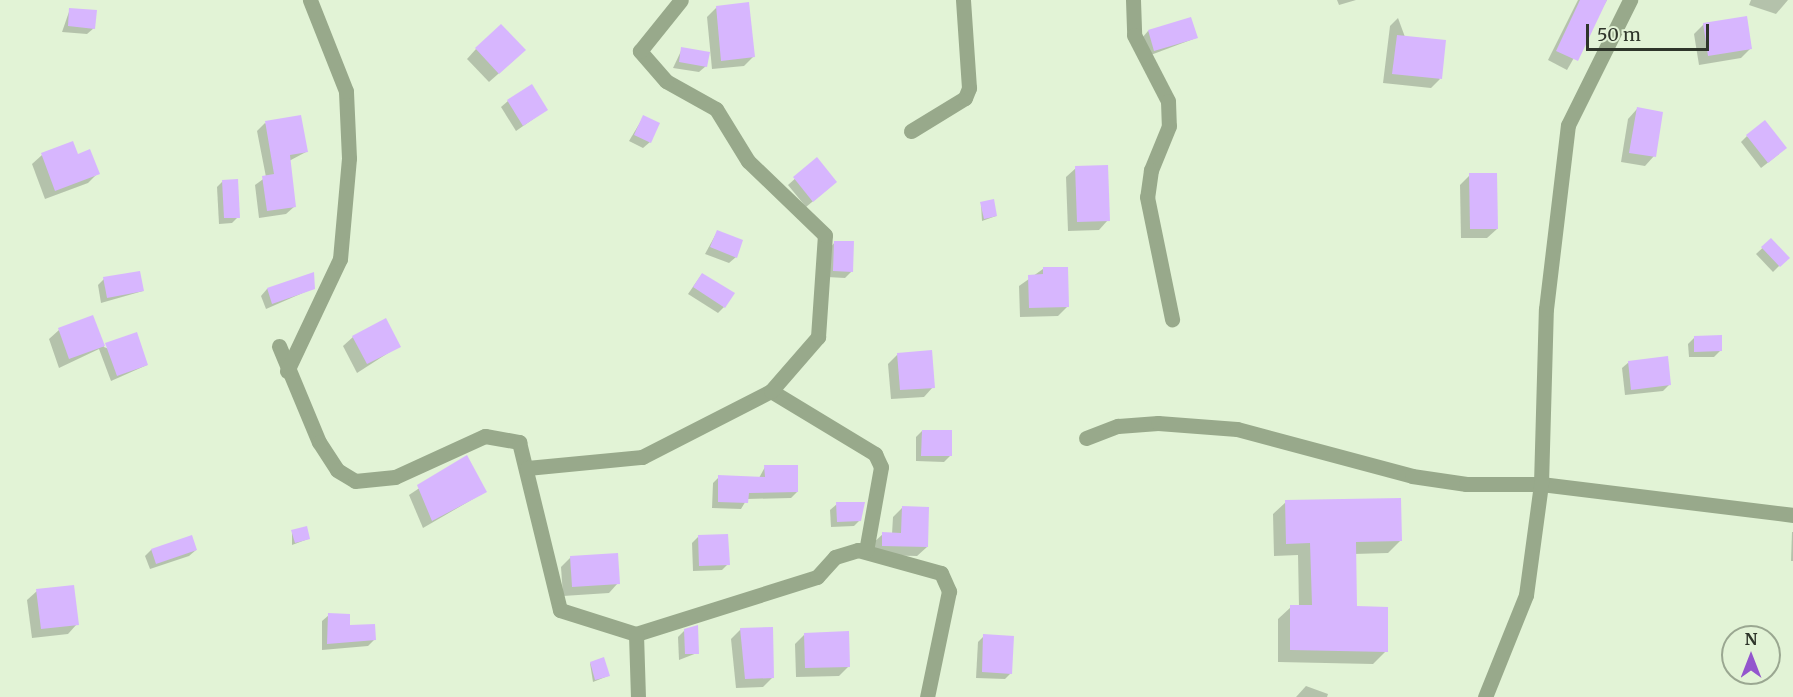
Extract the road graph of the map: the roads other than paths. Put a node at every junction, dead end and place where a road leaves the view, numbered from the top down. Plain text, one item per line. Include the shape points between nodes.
1 (310, 0) edge
2 (681, 0) edge
3 (963, 0) edge
4 (1133, 0) edge
5 (1630, 0) edge
6 (911, 131) dead end
7 (1172, 319) dead end
8 (279, 346) dead end
9 (287, 371) junction
10 (771, 391) junction
11 (1086, 438) dead end
12 (527, 468) junction
13 (1541, 484) junction
14 (1793, 515) edge
15 (866, 551) junction
16 (636, 634) junction
17 (638, 697) edge
18 (927, 697) edge
19 (1485, 697) edge

1 - 9 street via 346,91 349,159 340,259
2 - 10 street via 640,51 666,81 716,109 748,161 825,235 818,337
3 - 6 street via 969,88 965,98
4 - 7 street via 1134,35 1168,101 1169,126 1147,197
5 - 13 street via 1568,125 1546,309
8 - 9 street
9 - 12 street via 318,442 337,470 355,482 395,477 485,436 519,442
10 - 12 street via 642,457
10 - 15 street via 875,454 881,467
11 - 13 street via 1118,426 1158,423 1237,429 1412,476
12 - 16 street via 560,610
13 - 14 street
13 - 19 street via 1526,595
15 - 16 street via 835,557 818,577
15 - 18 street via 941,573 949,591
16 - 17 street

